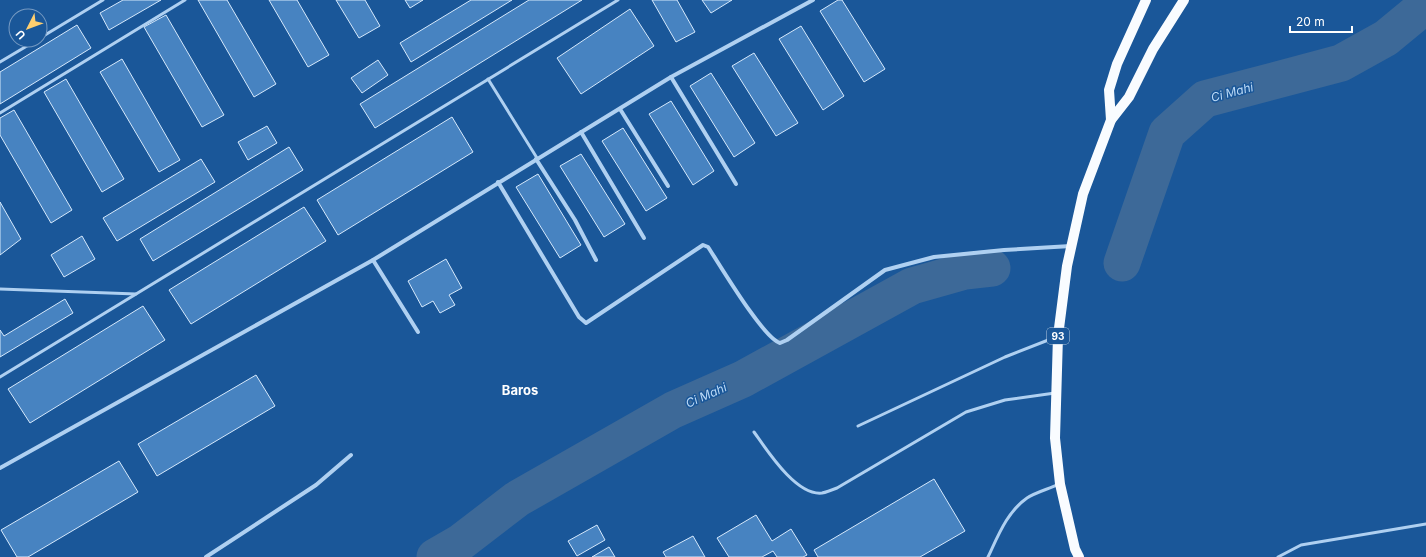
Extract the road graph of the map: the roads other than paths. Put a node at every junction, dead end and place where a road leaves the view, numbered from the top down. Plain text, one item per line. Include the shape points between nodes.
1 (103, 0) edge
2 (185, 0) edge
3 (618, 0) edge
4 (813, 0) edge
5 (1146, 0) edge
6 (1184, 0) edge
7 (806, 2) edge
8 (48, 33) edge
9 (24, 48) edge
10 (0, 62) edge
11 (671, 76) junction
12 (488, 79) junction
13 (620, 109) junction
14 (0, 113) edge
15 (1111, 120) junction
16 (581, 132) junction
17 (537, 159) junction
18 (498, 182) junction
19 (736, 184) dead end
20 (668, 186) dead end
21 (644, 238) dead end
22 (1071, 246) junction
23 (373, 260) junction
24 (596, 260) dead end
25 (0, 289) edge
26 (137, 294) junction
27 (418, 332) dead end
28 (1058, 336) junction
29 (0, 377) edge
30 (1056, 393) junction
31 (858, 426) dead end
32 (754, 432) dead end
33 (351, 455) dead end
34 (0, 468) edge
35 (1060, 484) junction
36 (1426, 524) edge
37 (206, 557) edge
38 (988, 557) edge
39 (1079, 557) edge
40 (1278, 557) edge

1 - 8 lane
2 - 14 lane
3 - 12 lane
4 - 7 street
5 - 15 main road, 93 via 1117,64 1109,90
6 - 15 main road, 93 via 1153,49 1129,97
7 - 11 street
9 - 10 lane
11 - 13 street
11 - 19 street
12 - 17 lane
12 - 26 lane
13 - 16 street
13 - 20 street
15 - 22 main road, 93 via 1083,194
16 - 17 street
16 - 21 street
17 - 18 street
17 - 24 street via 575,220
18 - 22 street via 579,317 586,323 703,245 708,247 753,315 780,343 885,270 934,257
18 - 23 street
22 - 28 main road, 93
23 - 27 street
23 - 34 street
25 - 26 lane
26 - 29 lane
28 - 30 main road, 93
28 - 31 lane via 1005,357
30 - 32 lane via 1005,400 966,412 837,488 820,493 802,488 785,472
30 - 35 main road, 93 via 1055,438
33 - 37 street via 316,485
35 - 38 lane via 1028,498 1014,511 1006,520
35 - 39 main road, 93
36 - 40 lane via 1301,545

